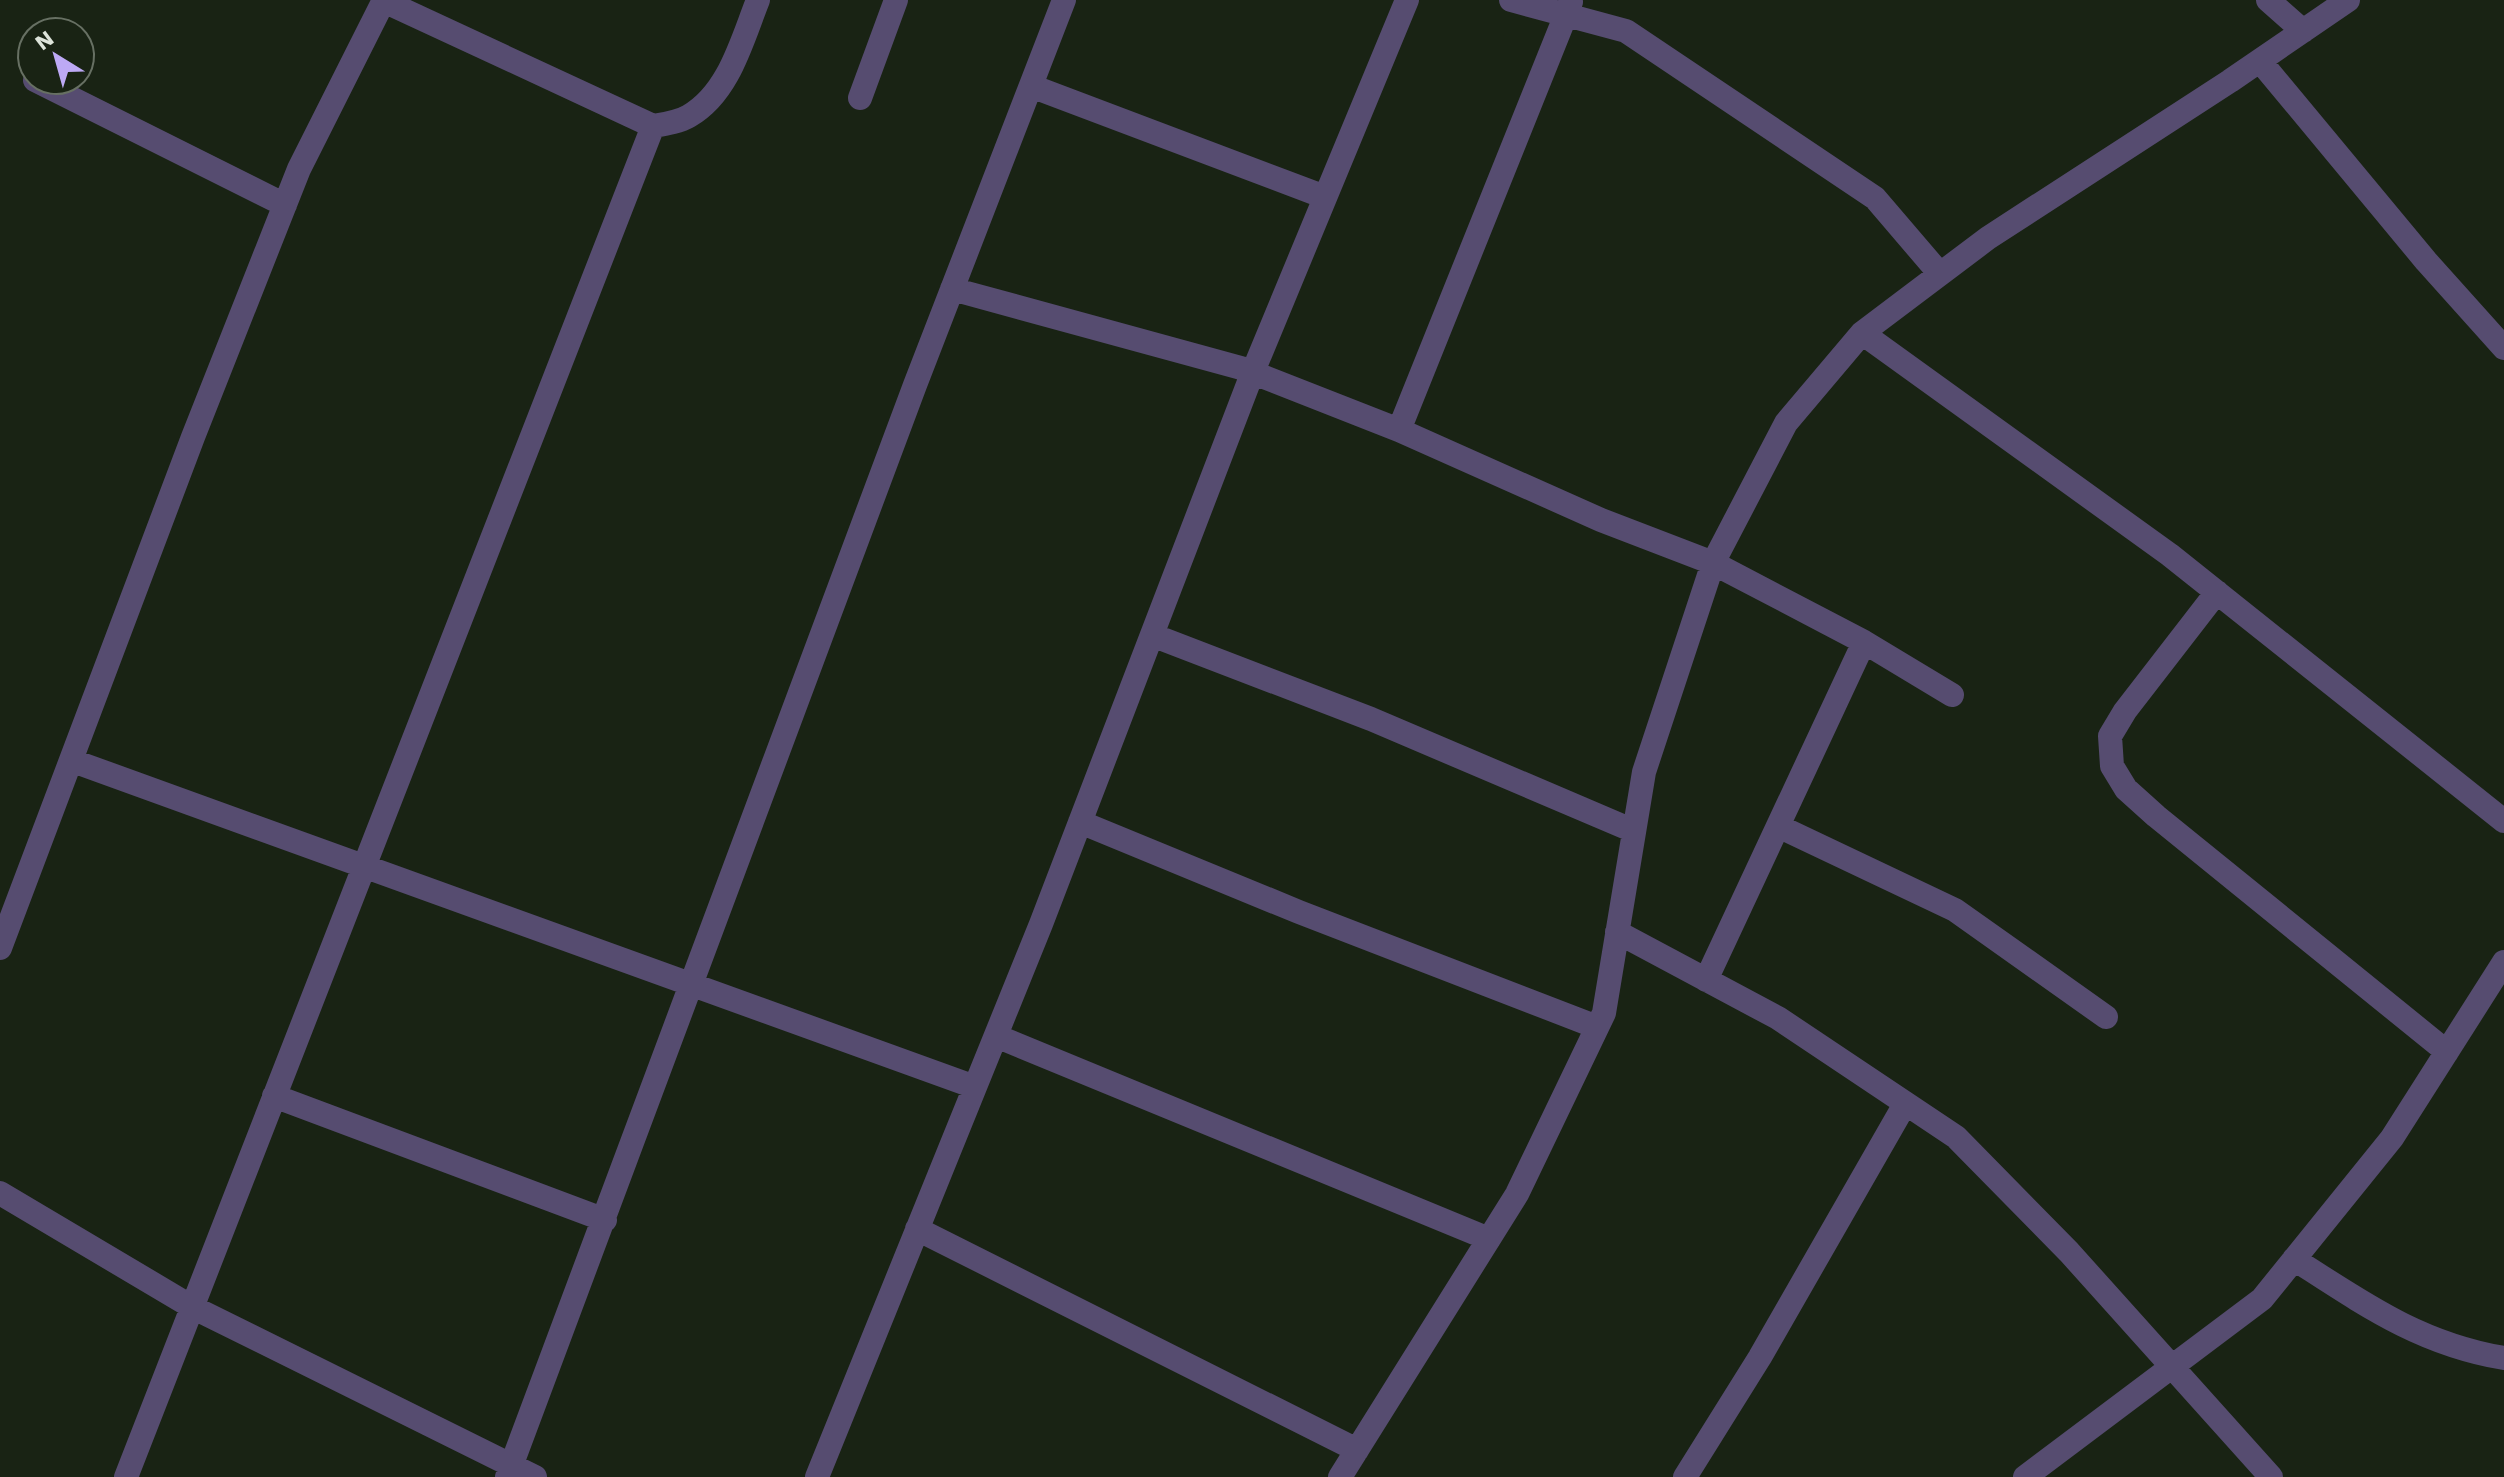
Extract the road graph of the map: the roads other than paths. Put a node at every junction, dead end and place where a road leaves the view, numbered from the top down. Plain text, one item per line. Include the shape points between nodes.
1 (758, 0) edge
2 (896, 0) edge
3 (1064, 0) edge
4 (1407, 0) edge
5 (1511, 0) edge
6 (2268, 0) edge
7 (2348, 0) edge
8 (384, 1) edge
9 (1569, 7) edge
10 (2303, 31) junction
11 (2260, 61) junction
12 (1031, 86) junction
13 (67, 96) edge
14 (860, 98) dead end
15 (653, 126) junction
16 (1325, 197) junction
17 (285, 205) junction
18 (1940, 274) junction
19 (952, 289) junction
20 (1862, 333) junction
21 (2504, 348) edge
22 (1252, 374) junction
23 (1399, 430) junction
24 (1713, 563) junction
25 (2217, 592) junction
26 (1152, 635) junction
27 (1864, 642) junction
28 (1952, 695) dead end
29 (73, 761) junction
30 (2504, 821) edge
31 (1080, 822) junction
32 (1778, 826) junction
33 (1634, 831) junction
34 (363, 865) junction
35 (1617, 932) junction
36 (0, 948) edge
37 (2504, 962) edge
38 (1706, 980) junction
39 (691, 986) junction
40 (2106, 1017) dead end
41 (1597, 1027) junction
42 (996, 1036) junction
43 (2447, 1052) junction
44 (975, 1087) junction
45 (274, 1096) junction
46 (1905, 1104) junction
47 (0, 1193) edge
48 (605, 1220) junction
49 (917, 1229) junction
50 (1489, 1239) junction
51 (2294, 1259) junction
52 (192, 1307) junction
53 (2504, 1358) edge
54 (2173, 1367) junction
55 (1357, 1450) junction
56 (509, 1472) edge
57 (126, 1477) edge
58 (535, 1477) edge
59 (817, 1477) edge
60 (1340, 1477) edge
61 (1685, 1477) edge
62 (2025, 1477) edge
63 (2271, 1477) edge

1 - 15 street via 729,73 707,104 687,118
2 - 14 street
3 - 12 street
4 - 16 street
5 - 9 street
6 - 10 street
7 - 10 street
8 - 15 street
8 - 17 street
9 - 18 street via 1626,31 1875,198
9 - 23 street
10 - 11 street
11 - 18 street
11 - 21 street
12 - 16 street
12 - 19 street
13 - 17 street
15 - 34 street
16 - 22 street
17 - 29 street
18 - 20 street
19 - 22 street
19 - 39 street
20 - 24 street via 1786,423
20 - 25 street
22 - 23 street
22 - 26 street
23 - 24 street via 1601,520
24 - 27 street
24 - 33 street via 1644,772
25 - 30 street
25 - 43 street via 2125,711 2110,736 2112,766 2126,789 2156,816
26 - 31 street
26 - 33 street via 1371,719
27 - 28 street
27 - 32 street
29 - 34 street
29 - 36 street
31 - 41 street
31 - 42 street
32 - 38 street
32 - 40 street via 1955,910
33 - 35 street
34 - 39 street
34 - 45 street
35 - 38 street
35 - 41 street
37 - 43 street
38 - 46 street via 1778,1018
39 - 44 street
39 - 48 street
41 - 50 street via 1517,1194
42 - 44 street
42 - 50 street
43 - 51 street via 2392,1138
44 - 49 street
45 - 48 street
45 - 52 street
46 - 54 street via 1956,1137
46 - 61 street
47 - 52 street
48 - 56 street
49 - 55 street
49 - 59 street
50 - 55 street
51 - 53 street via 2394,1324
51 - 54 street via 2262,1299
52 - 56 street
52 - 57 street
54 - 62 street
54 - 63 street
55 - 60 street
56 - 58 street

